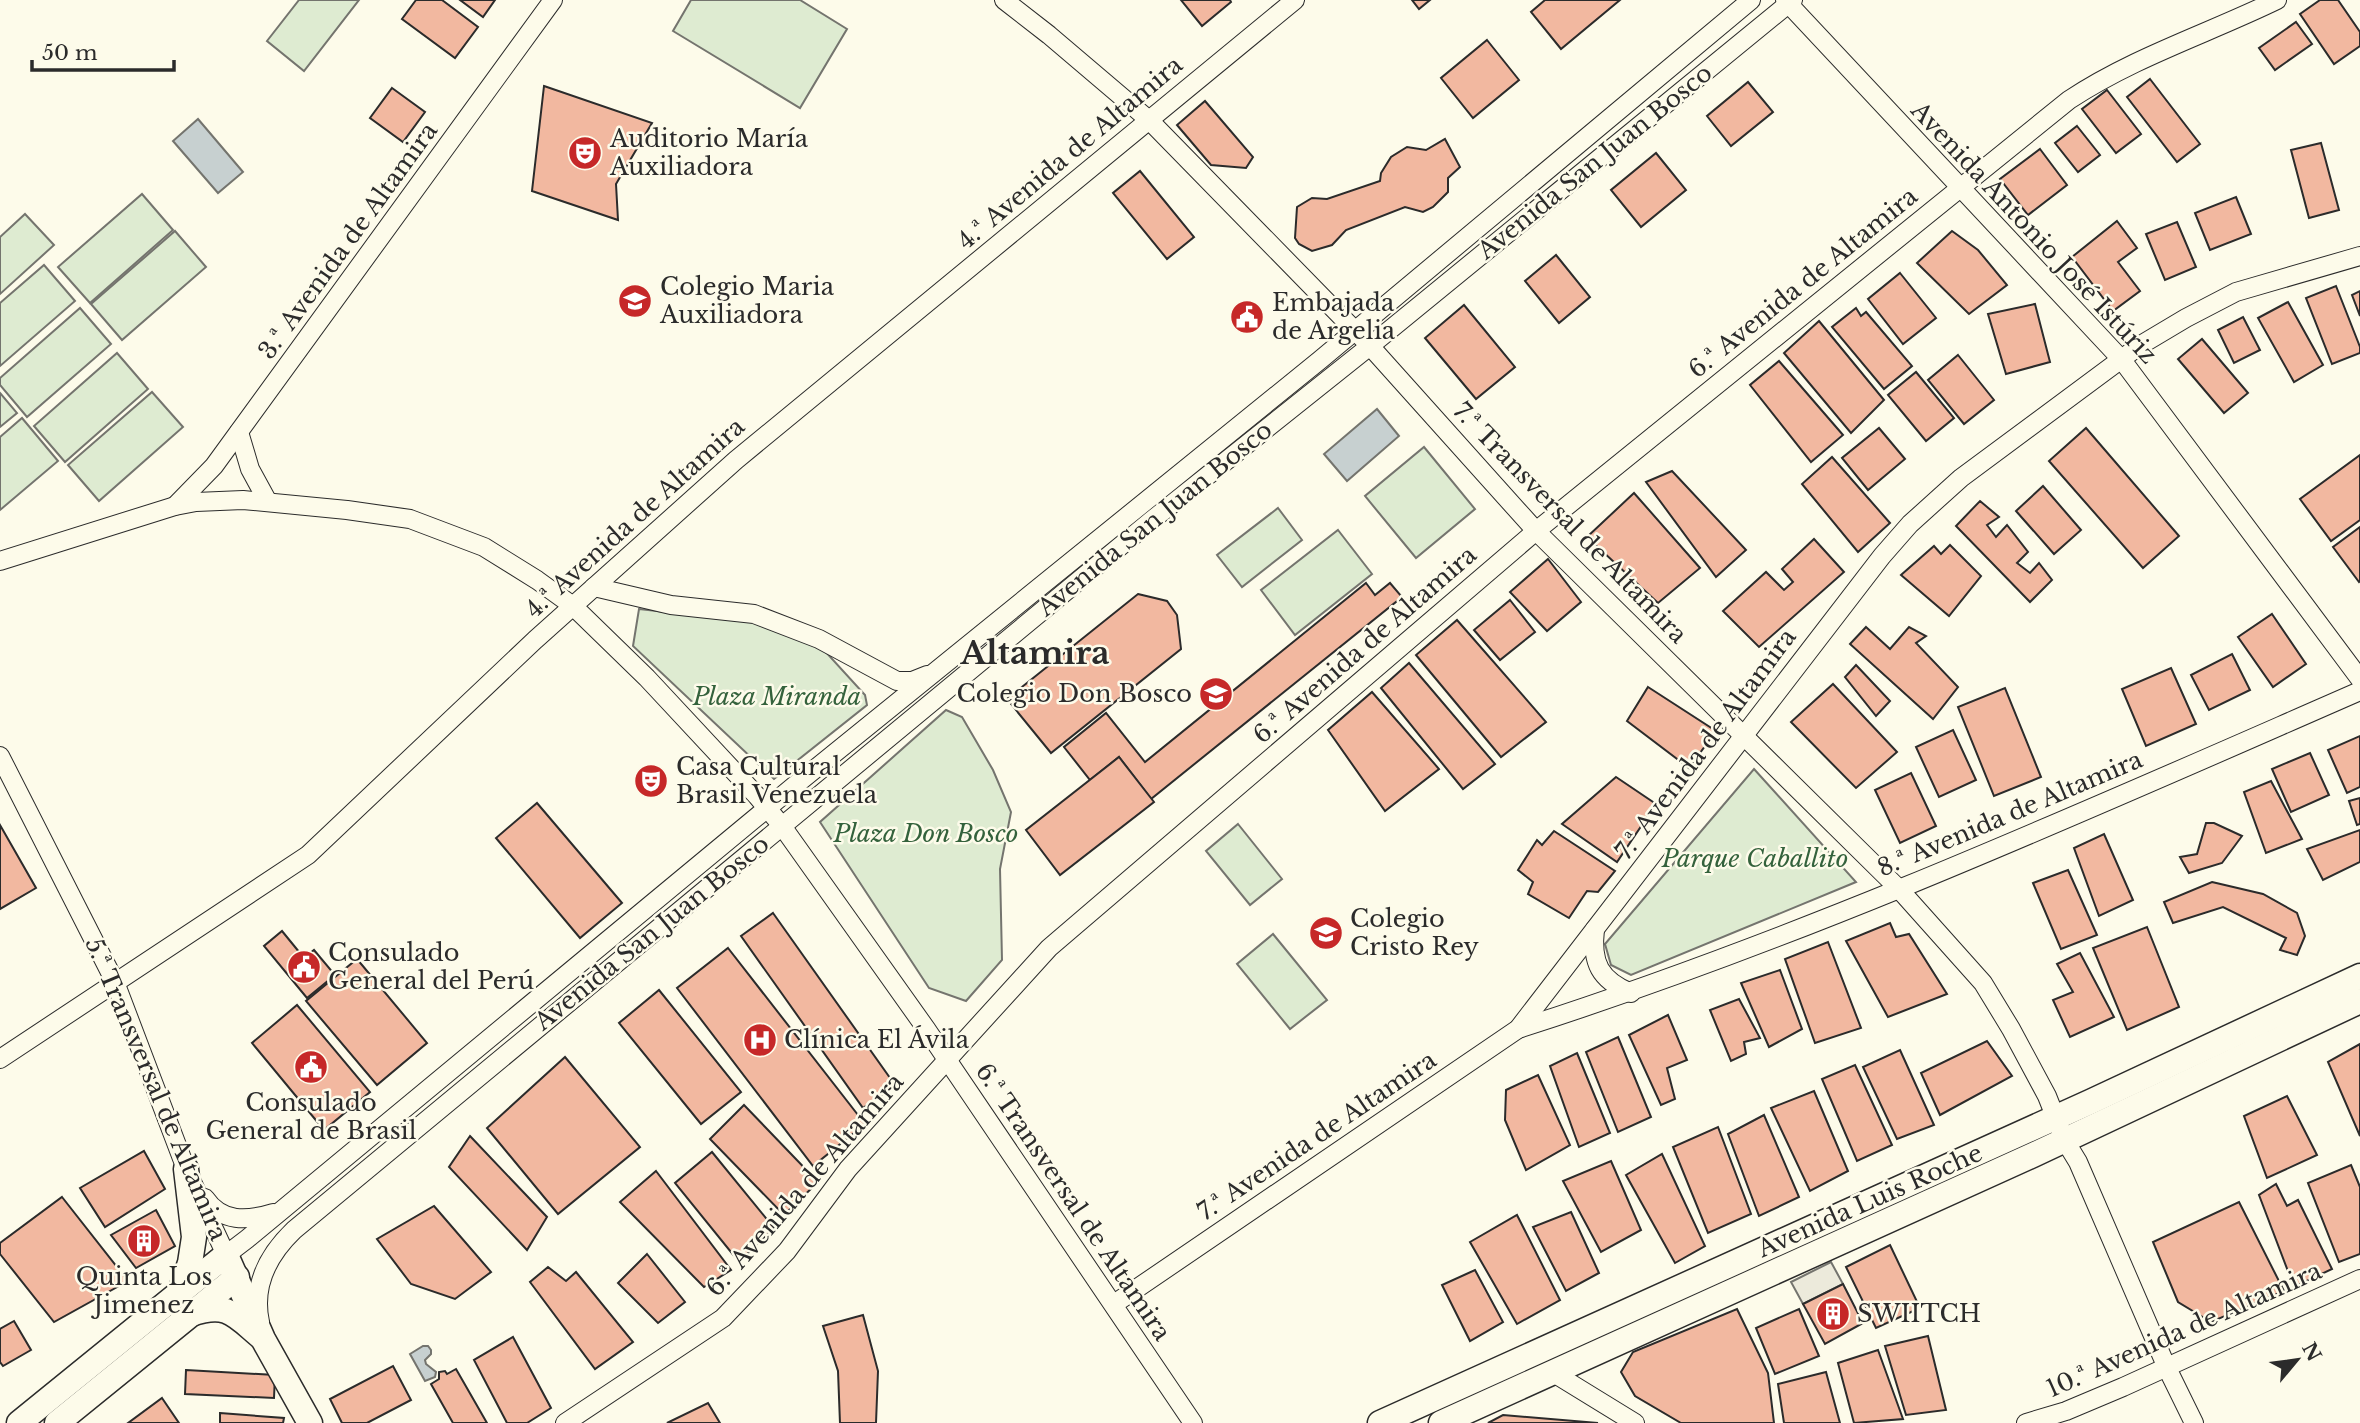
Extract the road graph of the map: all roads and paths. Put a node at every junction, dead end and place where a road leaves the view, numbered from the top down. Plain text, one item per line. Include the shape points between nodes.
1 (553, 0) edge
2 (1004, 0) edge
3 (1295, 0) edge
4 (1751, 0) edge
5 (2277, 0) edge
6 (1789, 1) edge
7 (1149, 120) junction
8 (1960, 187) junction
9 (2360, 256) edge
10 (1355, 331) junction
11 (1370, 346) junction
12 (2122, 360) junction
13 (239, 432) junction
14 (268, 502) junction
15 (175, 506) junction
16 (1536, 531) junction
17 (0, 561) edge
18 (594, 587) junction
19 (573, 606) junction
20 (937, 672) junction
21 (2360, 679) edge
22 (2360, 691) edge
23 (1744, 736) junction
24 (0, 756) edge
25 (768, 808) junction
26 (782, 826) junction
27 (1899, 889) junction
28 (1595, 929) junction
29 (2360, 976) edge
30 (115, 982) junction
31 (1631, 993) junction
32 (2360, 1002) edge
33 (1518, 1029) junction
34 (0, 1059) edge
35 (946, 1059) junction
36 (2060, 1128) junction
37 (186, 1169) junction
38 (280, 1210) junction
39 (247, 1240) junction
40 (226, 1255) junction
41 (237, 1277) junction
42 (2360, 1279) edge
43 (180, 1292) junction
44 (1114, 1304) junction
45 (185, 1317) junction
46 (263, 1339) junction
47 (2167, 1368) junction
48 (1552, 1372) junction
49 (19, 1423) edge
50 (57, 1423) edge
51 (310, 1423) edge
52 (565, 1423) edge
53 (1193, 1423) edge
54 (1380, 1423) edge
55 (1441, 1423) edge
56 (1635, 1423) edge
57 (2026, 1423) edge
58 (2194, 1423) edge

1 - 13 street, 3.ª Avenida de Altamira
2 - 7 street, 7.ª Transversal de Altamira
3 - 7 street, 4.ª Avenida de Altamira
4 - 10 street, Avenida San Juan Bosco
5 - 8 street, 6.ª Avenida de Altamira via 2099,80
6 - 8 street, Avenida Antonio José Istúriz
6 - 11 street, Avenida San Juan Bosco
7 - 10 street, 7.ª Transversal de Altamira
7 - 18 street, 4.ª Avenida de Altamira via 736,460
8 - 12 street, Avenida Antonio José Istúriz
8 - 16 street, 6.ª Avenida de Altamira
9 - 12 street, 7.ª Avenida de Altamira via 2236,292
10 - 11 street, 7.ª Transversal de Altamira
10 - 20 street, Avenida San Juan Bosco
11 - 16 street, 7.ª Transversal de Altamira
11 - 26 street, Avenida San Juan Bosco
12 - 21 street, Avenida Antonio José Istúriz
12 - 23 street, 7.ª Avenida de Altamira via 1961,478 1910,524
13 - 14 street via 250,469
13 - 15 street, 3.ª Avenida de Altamira
14 - 15 street, 6.ª Transversal de Altamira via 219,500
14 - 19 street, 6.ª Transversal de Altamira via 410,519 484,547
15 - 17 street, 6.ª Transversal de Altamira
16 - 23 street, 7.ª Transversal de Altamira
16 - 35 street, 6.ª Avenida de Altamira via 1049,948
18 - 19 street, 4.ª Avenida de Altamira
18 - 20 street via 671,605 754,614 818,639 897,681
19 - 25 street, 6.ª Transversal de Altamira
19 - 30 street, 4.ª Avenida de Altamira via 308,855
20 - 25 street, Avenida San Juan Bosco
22 - 27 street, 8.ª Avenida de Altamira
23 - 27 street, 7.ª Transversal de Altamira
23 - 28 street, 7.ª Avenida de Altamira
24 - 30 street, 5.ª Transversal de Altamira
25 - 26 street, 6.ª Transversal de Altamira
25 - 38 street, Avenida San Juan Bosco
26 - 35 street, 6.ª Transversal de Altamira
26 - 46 street, Avenida San Juan Bosco via 276,1246 260,1284 258,1314
27 - 31 street, 8.ª Avenida de Altamira
27 - 36 street, 7.ª Transversal de Altamira via 1983,983
28 - 31 street via 1594,953 1603,974
28 - 33 street, 7.ª Avenida de Altamira
29 - 36 main road, Avenida Luis Roche
30 - 34 street, 4.ª Avenida de Altamira
30 - 37 street, 5.ª Transversal de Altamira
31 - 33 street, 8.ª Avenida de Altamira
32 - 36 main road, Avenida Luis Roche
33 - 44 street, 7.ª Avenida de Altamira
35 - 44 street, 6.ª Transversal de Altamira
35 - 52 street, 6.ª Avenida de Altamira via 848,1168 787,1251 723,1318
36 - 47 street, 7.ª Transversal de Altamira
36 - 48 main road, Avenida Luis Roche
36 - 54 main road, Avenida Luis Roche
37 - 38 street, Avenida San Juan Bosco via 220,1214 254,1219
37 - 40 street, 5.ª Transversal de Altamira
37 - 43 main road via 194,1237
38 - 39 street, Avenida San Juan Bosco
39 - 40 street, Avenida San Juan Bosco
39 - 41 street
40 - 41 main road, 5.ª Transversal de Altamira
40 - 43 main road, Avenida San Juan Bosco
41 - 45 main road
41 - 46 main road, 5.ª Transversal de Altamira
42 - 47 street, 10.ª Avenida de Altamira
43 - 49 main road, Avenida San Juan Bosco
44 - 53 street, 6.ª Transversal de Altamira
45 - 46 main road via 226,1309
45 - 50 main road
46 - 51 main road, 5.ª Transversal de Altamira
47 - 57 street, 10.ª Avenida de Altamira
47 - 58 street, 7.ª Transversal de Altamira
48 - 55 main road, Avenida Luis Roche
48 - 56 street

